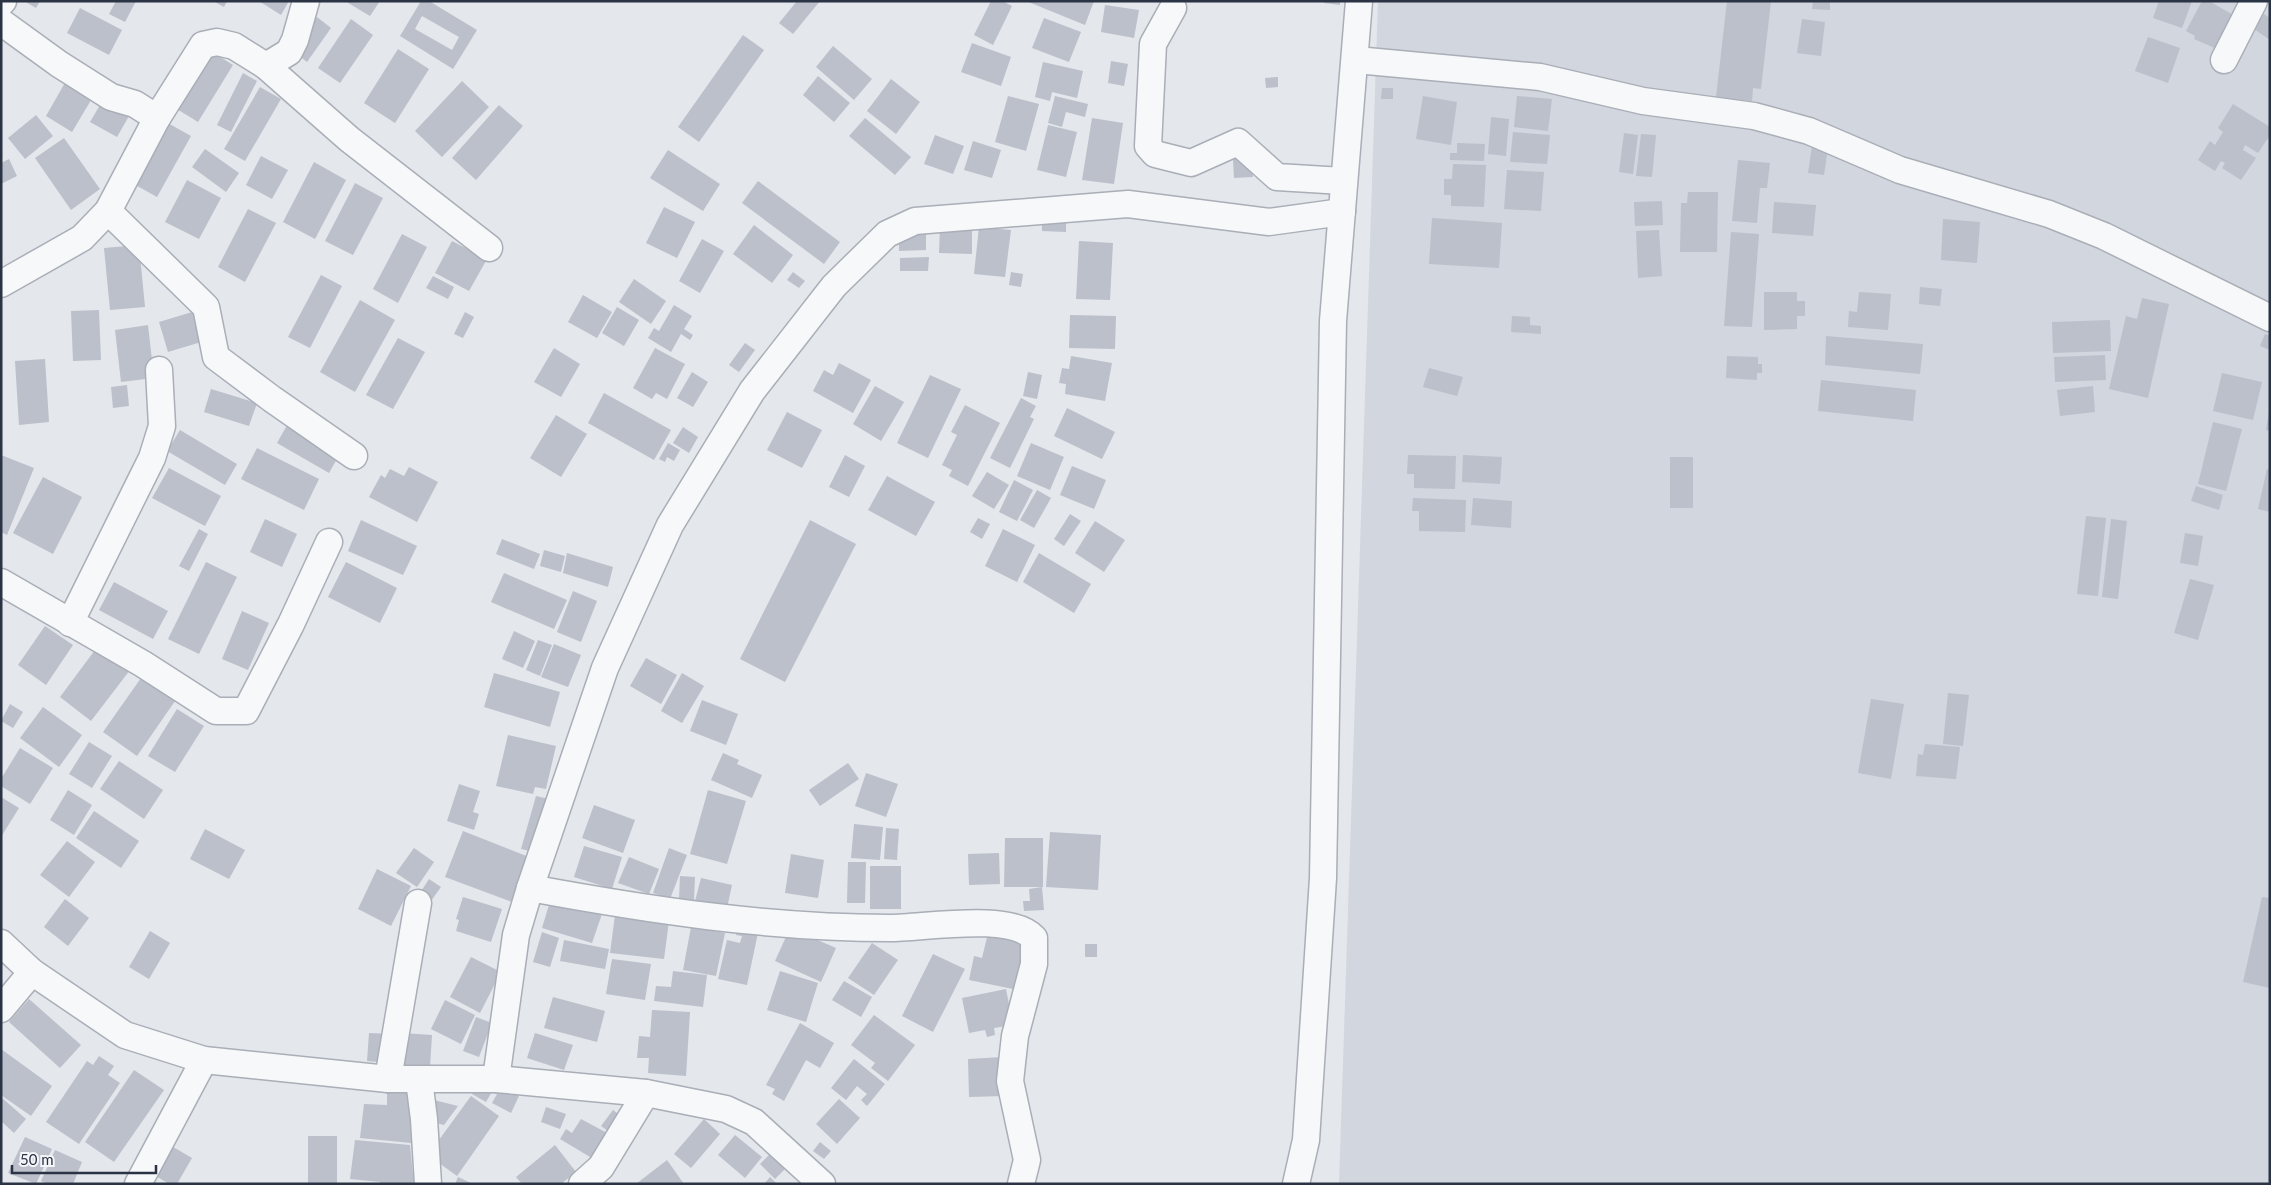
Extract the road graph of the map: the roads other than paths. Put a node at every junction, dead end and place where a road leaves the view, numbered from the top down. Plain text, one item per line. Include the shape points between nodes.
1 (306, 1) edge
2 (1359, 1) edge
3 (2254, 1) edge
4 (1173, 8) dead end
5 (1, 22) edge
6 (1356, 60) junction
7 (2224, 60) dead end
8 (266, 66) junction
9 (157, 118) junction
10 (1343, 181) junction
11 (108, 211) junction
12 (1342, 212) junction
13 (489, 248) dead end
14 (1, 284) edge
15 (2270, 318) edge
16 (159, 370) dead end
17 (354, 456) dead end
18 (329, 542) dead end
19 (1, 582) edge
20 (70, 622) junction
21 (530, 888) junction
22 (418, 903) dead end
23 (1, 943) edge
24 (32, 972) junction
25 (1, 1009) edge
26 (204, 1060) junction
27 (388, 1079) junction
28 (496, 1079) junction
29 (419, 1080) junction
30 (646, 1093) junction
31 (138, 1184) edge
32 (428, 1184) edge
33 (582, 1184) edge
34 (822, 1184) edge
35 (1021, 1184) edge
36 (1296, 1184) edge

1 - 8 street via 289,52
2 - 6 street
3 - 7 street
4 - 10 street via 1153,44 1148,146 1156,154 1191,163 1238,142 1277,177
5 - 9 street via 111,97 135,104
6 - 10 street
6 - 15 street via 1540,77 1643,101 1754,116 1809,131 1900,170 2049,214 2104,236
8 - 9 street via 234,46 217,42 203,45
8 - 13 street via 349,139
9 - 11 street
10 - 12 street
11 - 14 street via 82,238
11 - 17 street via 206,307 216,357
12 - 21 street via 1269,222 1128,204 915,221 887,234 834,286 752,391 670,525 605,668
12 - 36 street via 1333,321 1323,878 1306,1140
16 - 20 street via 162,426 152,458
18 - 20 street via 246,711 216,711
19 - 20 street
21 - 28 street via 516,935
21 - 35 street via 641,908 768,923 891,928 967,923 1026,931 1034,938 1034,964 1014,1036 1010,1081 1027,1160
22 - 27 street
23 - 24 street
24 - 25 street
24 - 26 street via 125,1036
26 - 27 street
26 - 31 street
27 - 29 street
28 - 29 street
28 - 30 street
29 - 32 street
30 - 33 street via 601,1167
30 - 34 street via 726,1109 754,1122

